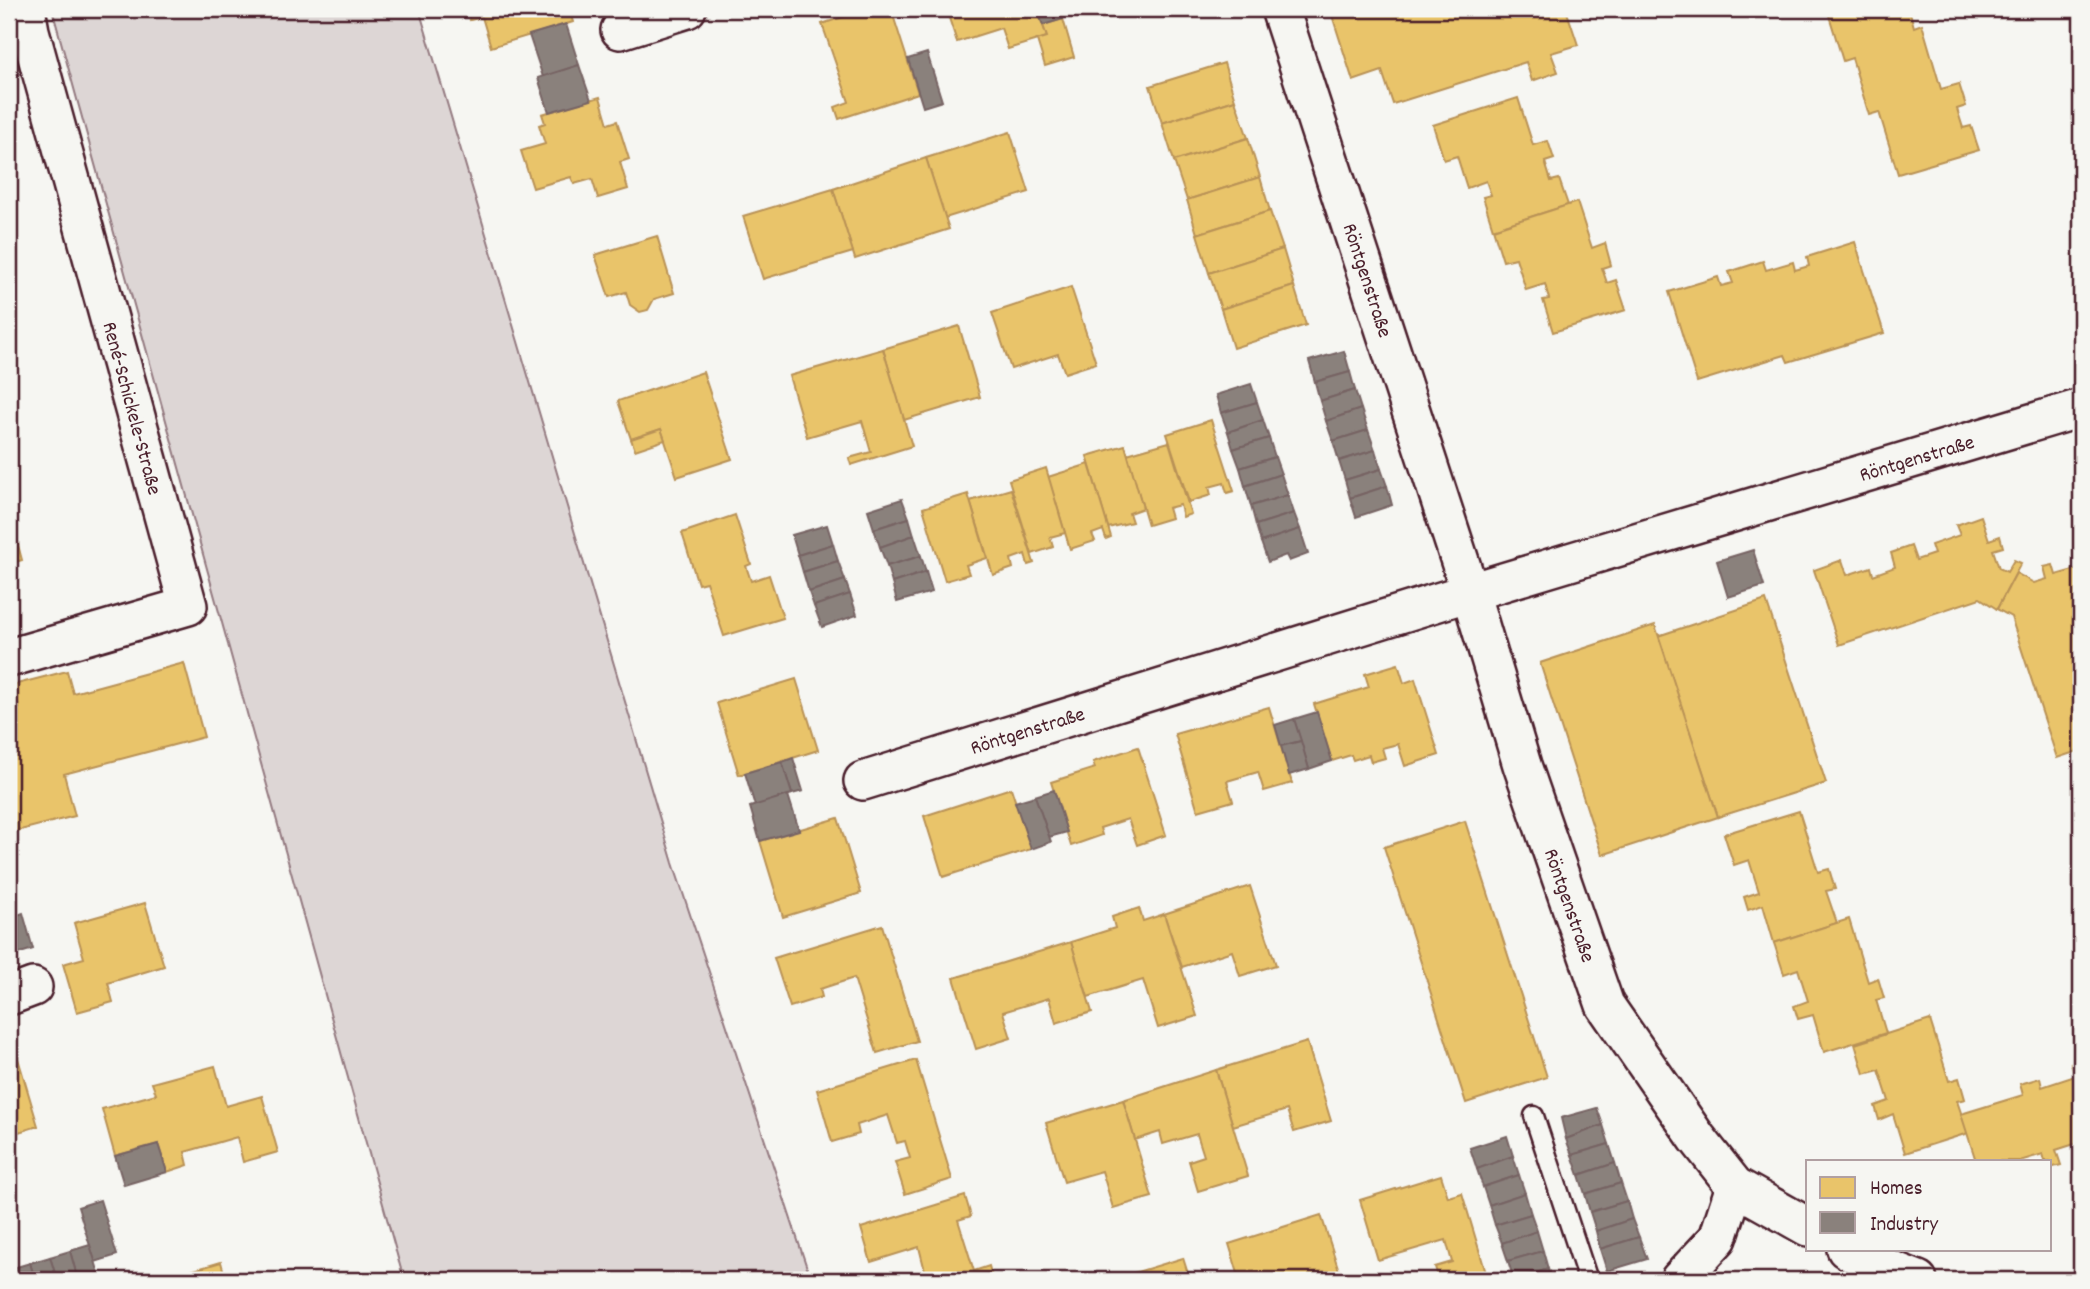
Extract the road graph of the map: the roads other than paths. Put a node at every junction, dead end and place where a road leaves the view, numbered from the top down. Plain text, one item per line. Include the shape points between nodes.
1 (687, 9) edge
2 (1280, 9) edge
3 (22, 26) edge
4 (620, 30) dead end
5 (2081, 408) edge
6 (1470, 592) junction
7 (9, 658) edge
8 (863, 781) dead end
9 (1534, 1116) dead end
10 (1735, 1186) junction
11 (1806, 1226) edge
12 (1848, 1250) edge
13 (1588, 1280) edge
14 (1679, 1280) edge
15 (1918, 1280) edge

1 - 4 street
2 - 6 street, Röntgenstraße
3 - 7 street, René-Schickele-Straße via 188,606
5 - 6 street, Röntgenstraße
6 - 8 street, Röntgenstraße
6 - 10 street, Röntgenstraße via 1522,765 1605,1005
9 - 13 lane
10 - 11 street, Röntgenstraße
10 - 14 street via 1718,1238
12 - 15 street

